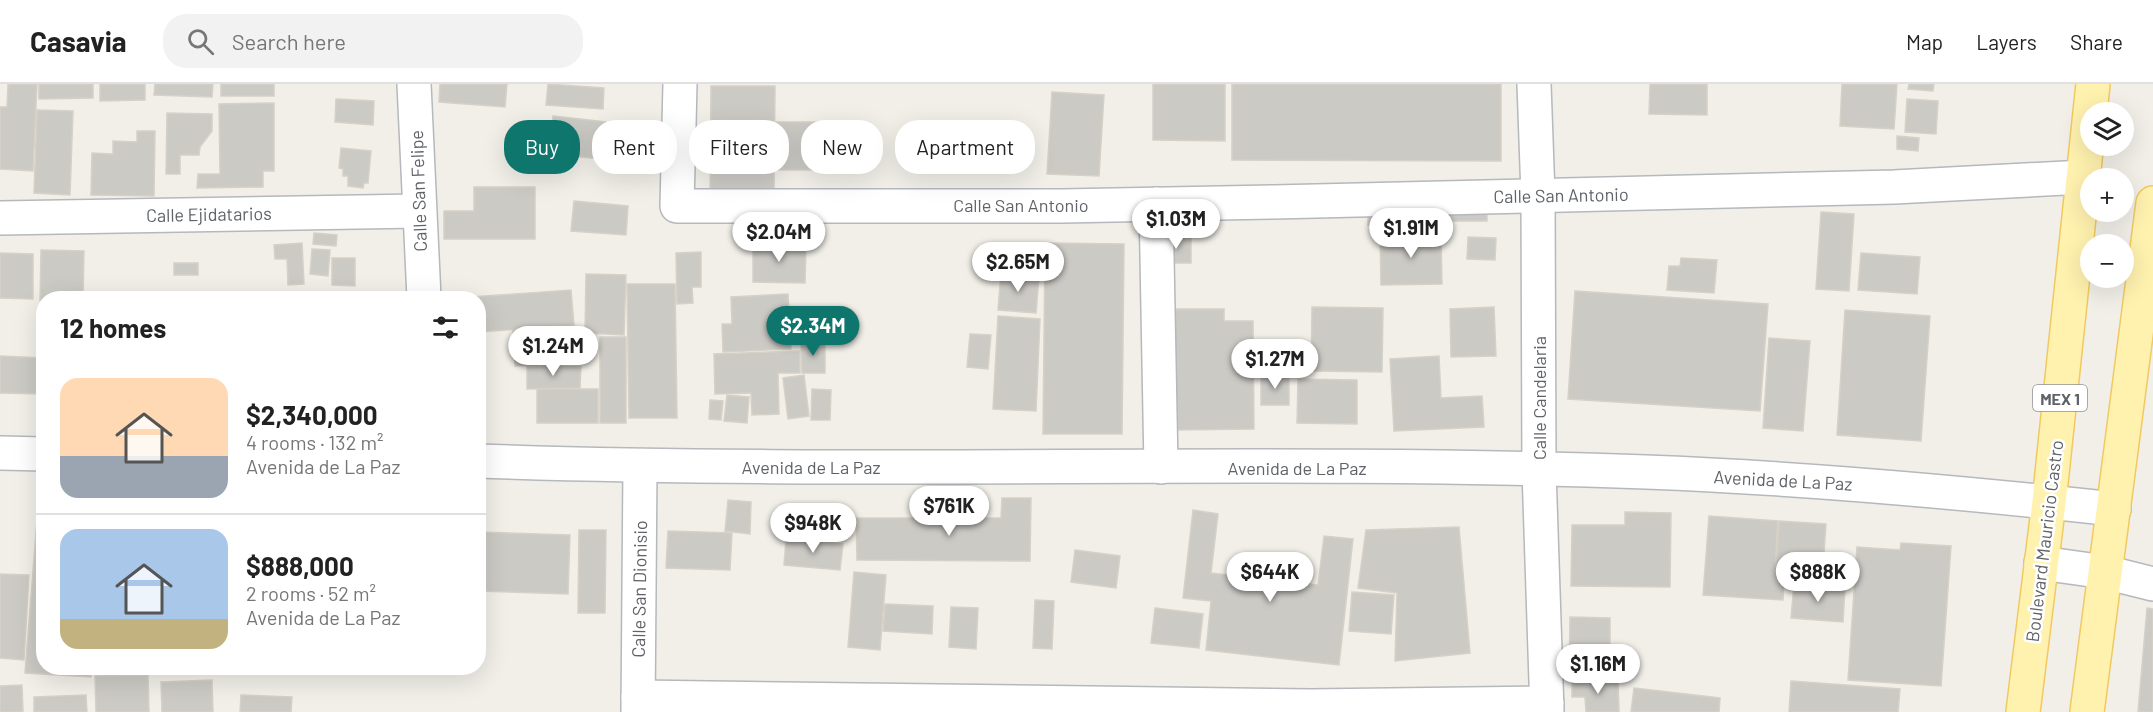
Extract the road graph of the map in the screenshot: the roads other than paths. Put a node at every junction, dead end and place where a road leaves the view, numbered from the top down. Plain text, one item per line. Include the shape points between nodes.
1 (414, 84) edge
2 (680, 84) edge
3 (1534, 84) edge
4 (2093, 84) edge
5 (2085, 168) edge
6 (2080, 177) edge
7 (1538, 195) junction
8 (2153, 203) edge
9 (1156, 204) junction
10 (418, 211) junction
11 (2080, 214) edge
12 (0, 218) edge
13 (424, 291) edge
14 (0, 453) edge
15 (36, 454) edge
16 (486, 461) edge
17 (640, 467) junction
18 (1161, 467) junction
19 (1539, 470) junction
20 (2049, 502) junction
21 (2114, 509) junction
22 (2041, 563) junction
23 (2105, 572) junction
24 (2153, 584) edge
25 (638, 704) edge
26 (1547, 707) edge
27 (2023, 712) edge
28 (2087, 712) edge

1 - 10 street, Calle San Felipe
2 - 9 street, Calle San Antonio via 677,206
3 - 7 street, Calle Candelaria
4 - 5 main road, Boulevard Mauricio Castro / MEX 1
6 - 7 street, Calle San Antonio via 1961,185
7 - 9 street, Calle San Antonio
7 - 19 street, Calle Candelaria
8 - 21 main road
9 - 18 street
10 - 12 street, Calle Ejidatarios
10 - 13 street, Calle San Felipe
11 - 20 main road, Boulevard Mauricio Castro / MEX 1
14 - 15 street
16 - 17 street, Avenida de La Paz
17 - 18 street, Avenida de La Paz
17 - 25 street, Calle San Dionisio
18 - 19 street, Avenida de La Paz
19 - 20 street, Avenida de La Paz via 1896,487
19 - 26 street, Calle Candelaria
20 - 21 street, Avenida de La Paz
20 - 22 main road, Boulevard Mauricio Castro / MEX 1
21 - 23 main road
22 - 23 street
22 - 27 main road, Boulevard Mauricio Castro / MEX 1
23 - 24 street
23 - 28 main road
25 - 26 street

